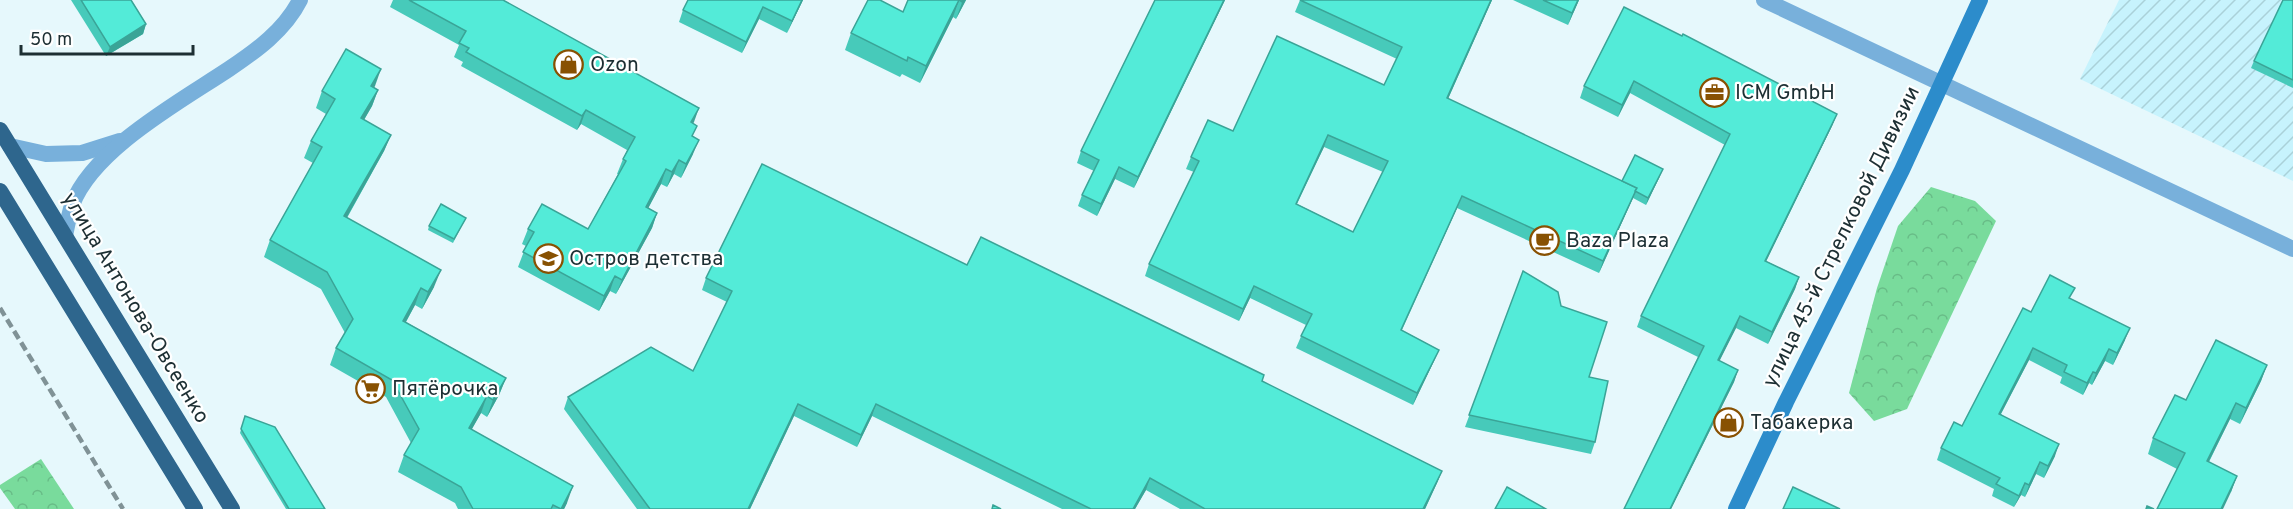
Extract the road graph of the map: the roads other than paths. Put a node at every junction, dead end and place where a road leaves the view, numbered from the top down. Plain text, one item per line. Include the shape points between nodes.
1 (300, 0) edge
2 (1764, 0) edge
3 (1980, 0) edge
4 (1942, 83) junction
5 (0, 130) edge
6 (123, 140) junction
7 (10, 146) junction
8 (0, 191) edge
9 (65, 236) junction
10 (2293, 249) edge
11 (195, 509) edge
12 (232, 509) edge
13 (1736, 509) edge

1 - 6 street via 259,50
2 - 4 street
3 - 4 main road, улица 45-й Стрелковой Дивизии
4 - 10 street, улица 45-й Стрелковой Дивизии
4 - 13 main road, улица 45-й Стрелковой Дивизии
5 - 7 highway, улица Антонова-Овсеенко
6 - 7 street via 82,153 46,153
6 - 9 street via 94,169 73,203
7 - 9 highway, улица Антонова-Овсеенко
8 - 11 highway
9 - 12 highway, улица Антонова-Овсеенко

